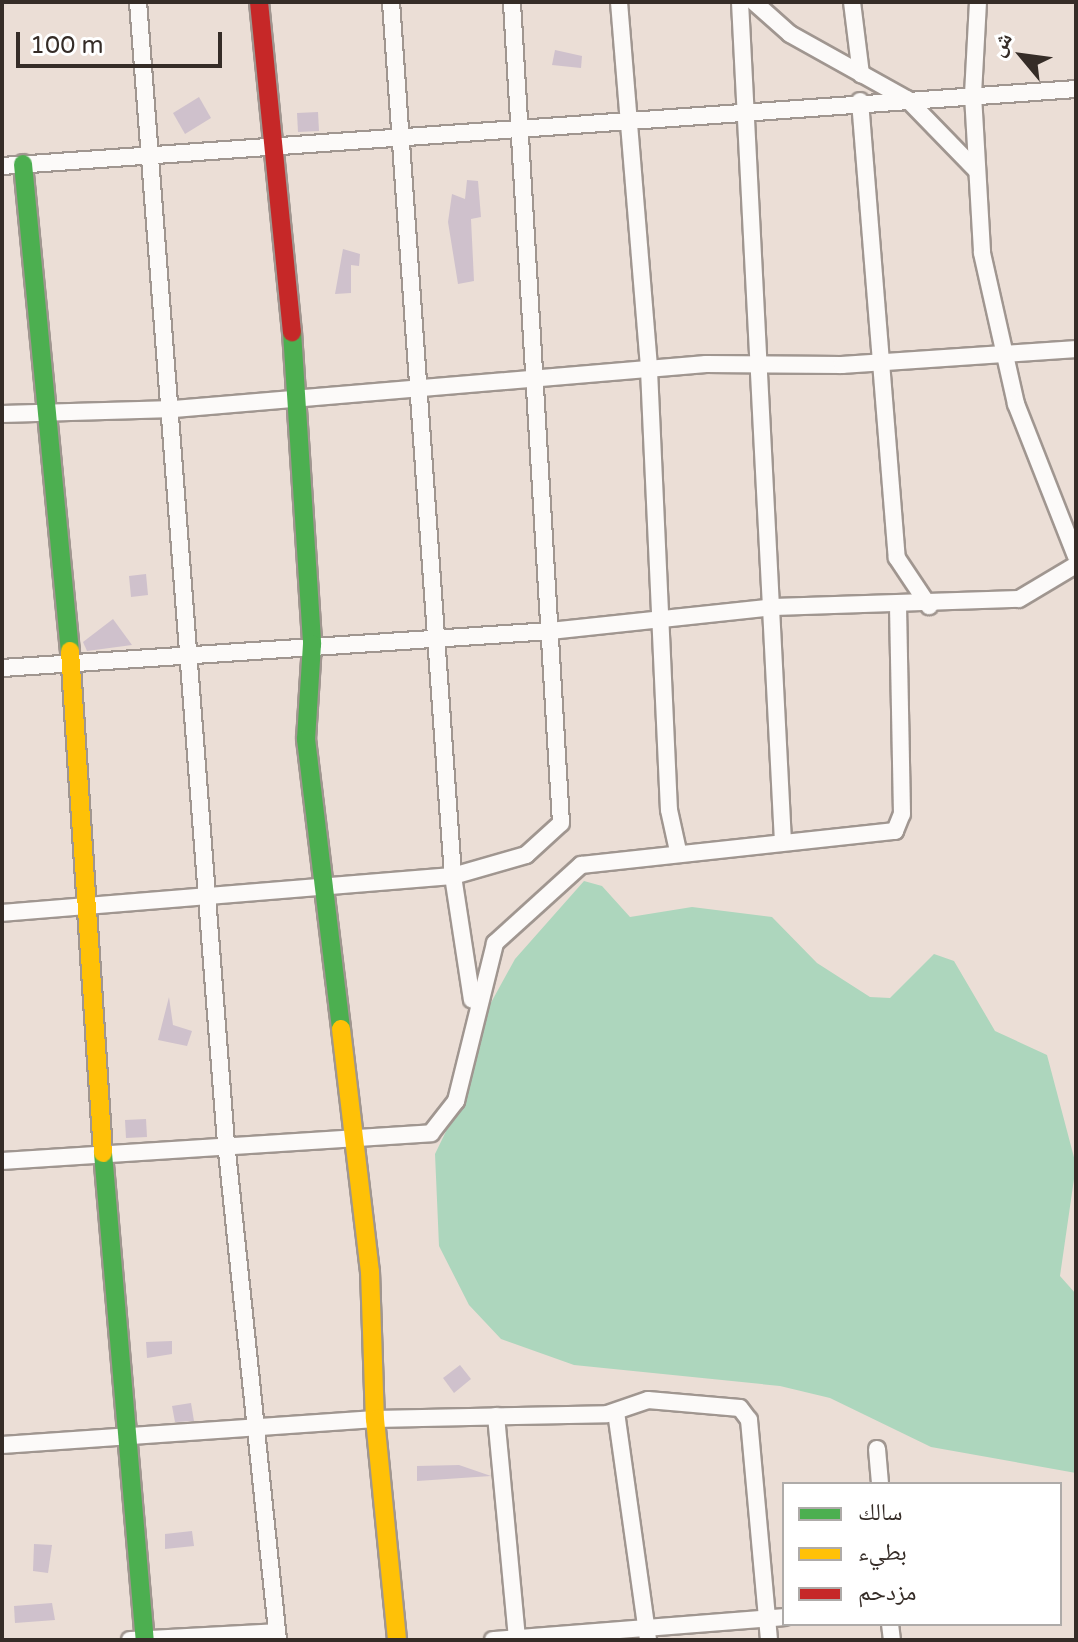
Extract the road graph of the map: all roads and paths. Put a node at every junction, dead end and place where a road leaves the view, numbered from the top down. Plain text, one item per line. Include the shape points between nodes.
1 (138, 2) edge
2 (259, 2) edge
3 (391, 2) edge
4 (512, 2) edge
5 (619, 2) edge
6 (740, 2) edge
7 (754, 2) edge
8 (852, 2) edge
9 (978, 2) edge
10 (861, 74) junction
11 (1076, 89) edge
12 (973, 95) junction
13 (907, 99) junction
14 (860, 101) junction
15 (745, 113) junction
16 (627, 123) junction
17 (520, 131) junction
18 (397, 142) junction
19 (270, 152) junction
20 (149, 159) junction
21 (23, 164) junction
22 (2, 166) edge
23 (977, 171) junction
24 (1076, 349) edge
25 (1003, 356) junction
26 (762, 362) junction
27 (880, 362) junction
28 (649, 370) junction
29 (534, 380) junction
30 (420, 388) junction
31 (294, 397) junction
32 (174, 409) junction
33 (46, 412) junction
34 (2, 414) edge
35 (1076, 556) edge
36 (1076, 565) edge
37 (898, 606) junction
38 (929, 606) junction
39 (774, 607) junction
40 (663, 617) junction
41 (550, 631) junction
42 (435, 637) junction
43 (312, 644) junction
44 (189, 656) junction
45 (71, 665) junction
46 (2, 668) edge
47 (783, 841) junction
48 (678, 851) junction
49 (453, 876) junction
50 (326, 889) junction
51 (206, 899) junction
52 (84, 909) junction
53 (2, 913) edge
54 (474, 1012) junction
55 (353, 1137) junction
56 (226, 1142) junction
57 (104, 1152) junction
58 (2, 1161) edge
59 (616, 1412) junction
60 (496, 1416) junction
61 (375, 1419) junction
62 (260, 1425) junction
63 (129, 1436) junction
64 (2, 1445) edge
65 (877, 1449) dead end
66 (880, 1482) edge
67 (776, 1618) edge
68 (277, 1636) edge
69 (648, 1636) edge
70 (517, 1638) edge
71 (140, 1639) edge
72 (397, 1640) edge
73 (493, 1640) edge
74 (769, 1640) edge

1 - 20 street
2 - 19 street
3 - 18 street
4 - 17 street
5 - 16 street
6 - 15 street
7 - 10 street via 790,34
8 - 10 street
9 - 12 street
10 - 13 street
11 - 12 street
12 - 13 street
12 - 23 street
13 - 14 street
13 - 23 street
14 - 15 street
14 - 27 street
15 - 16 street
15 - 26 street
16 - 17 street
16 - 28 street
17 - 18 street
17 - 29 street
18 - 19 street
18 - 30 street
19 - 20 street
19 - 31 street via 288,275
20 - 21 street
20 - 32 street
21 - 22 street
21 - 33 street
23 - 25 street via 982,253
24 - 25 street
25 - 27 street
25 - 35 street via 1028,442
26 - 27 street
26 - 28 street
26 - 39 street
27 - 38 street via 897,558
28 - 29 street
28 - 40 street
29 - 30 street
29 - 41 street
30 - 31 street
30 - 42 street
31 - 32 street
31 - 43 street
32 - 33 street
32 - 44 street
33 - 34 street
33 - 45 street
36 - 38 street via 1019,599
37 - 38 street
37 - 39 street
37 - 47 street via 902,814 895,831
39 - 40 street
39 - 47 street
40 - 41 street
40 - 48 street via 669,810
41 - 42 street
41 - 49 street via 561,823 526,855
42 - 43 street
42 - 49 street
43 - 44 street
43 - 50 street via 306,739
44 - 45 street
44 - 51 street
45 - 46 street
45 - 52 street
47 - 48 street
48 - 54 street via 597,858 569,873 495,943
49 - 50 street
49 - 54 street
50 - 51 street
50 - 55 street
51 - 52 street
51 - 56 street
52 - 53 street
52 - 57 street
54 - 55 street via 456,1101 441,1126 423,1136
55 - 56 street
55 - 61 street via 370,1271
56 - 57 street
56 - 62 street
57 - 58 street
57 - 63 street
59 - 60 street
59 - 67 street via 648,1400 746,1413
59 - 69 street
60 - 61 street
60 - 70 street
61 - 62 street
61 - 72 street
62 - 63 street
62 - 68 street
63 - 64 street
63 - 71 street
65 - 66 street
67 - 69 street
67 - 74 street
68 - 71 street
69 - 70 street
70 - 73 street

